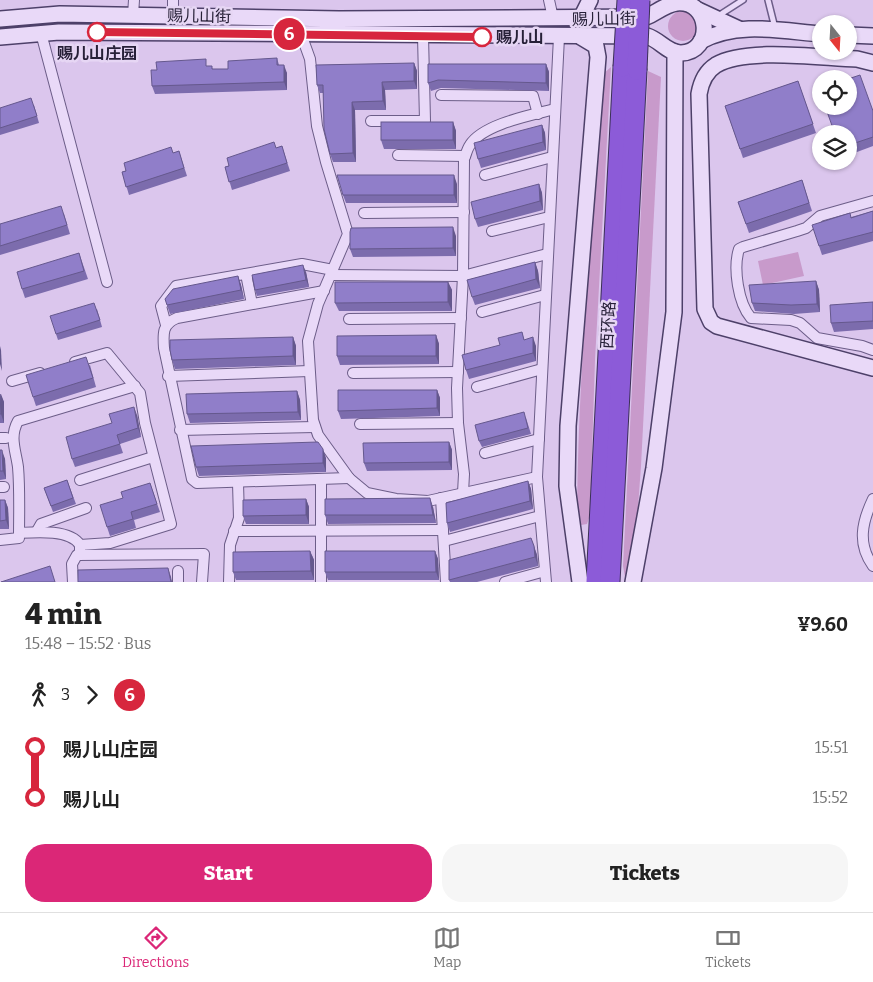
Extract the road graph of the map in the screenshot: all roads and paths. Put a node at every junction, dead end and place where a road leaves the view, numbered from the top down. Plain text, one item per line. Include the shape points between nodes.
1 (173, 0) edge
2 (549, 0) edge
3 (581, 0) edge
4 (590, 0) edge
5 (627, 0) edge
6 (640, 0) edge
7 (743, 0) edge
8 (768, 0) edge
9 (692, 5) edge
10 (40, 8) edge
11 (134, 8) edge
12 (173, 16) junction
13 (423, 18) junction
14 (553, 18) junction
15 (581, 18) junction
16 (712, 18) junction
17 (0, 19) edge
18 (741, 29) junction
19 (776, 31) junction
20 (41, 33) junction
21 (812, 33) edge
22 (301, 34) junction
23 (858, 35) edge
24 (423, 36) junction
25 (873, 36) edge
26 (559, 37) junction
27 (0, 38) edge
28 (581, 38) junction
29 (698, 44) junction
30 (675, 52) junction
31 (873, 63) edge
32 (715, 65) junction
33 (630, 69) junction
34 (441, 95) dead end
35 (555, 109) junction
36 (538, 114) junction
37 (370, 121) dead end
38 (398, 155) dead end
39 (465, 156) junction
40 (552, 157) junction
41 (485, 175) dead end
42 (873, 201) edge
43 (364, 212) dead end
44 (464, 212) junction
45 (549, 216) junction
46 (492, 231) dead end
47 (547, 254) junction
48 (332, 273) junction
49 (246, 274) junction
50 (463, 276) junction
51 (106, 282) dead end
52 (324, 292) junction
53 (545, 295) junction
54 (252, 304) junction
55 (482, 312) dead end
56 (461, 318) junction
57 (349, 319) dead end
58 (166, 325) junction
59 (873, 350) edge
60 (67, 365) edge
61 (873, 368) edge
62 (542, 369) junction
63 (48, 370) edge
64 (309, 371) junction
65 (458, 372) junction
66 (353, 373) dead end
67 (168, 376) junction
68 (12, 381) dead end
69 (136, 386) junction
70 (477, 387) dead end
71 (458, 423) junction
72 (360, 424) dead end
73 (315, 428) junction
74 (180, 430) junction
75 (539, 439) junction
76 (485, 453) dead end
77 (154, 456) junction
78 (537, 477) junction
79 (349, 478) junction
80 (321, 479) junction
81 (80, 480) dead end
82 (238, 483) junction
83 (463, 493) junction
84 (441, 498) junction
85 (873, 499) edge
86 (86, 508) dead end
87 (540, 516) junction
88 (571, 520) junction
89 (320, 530) junction
90 (37, 531) junction
91 (234, 531) junction
92 (19, 533) junction
93 (444, 536) junction
94 (0, 540) edge
95 (80, 550) junction
96 (873, 566) edge
97 (546, 577) edge
98 (73, 582) edge
99 (202, 582) edge
100 (229, 582) edge
101 (321, 582) edge
102 (446, 582) edge
103 (505, 582) edge
104 (574, 582) edge
105 (580, 582) edge
106 (596, 582) edge
107 (610, 582) edge
108 (633, 582) edge

1 - 12 street
2 - 14 street
3 - 15 main road
4 - 15 main road
5 - 33 highway, bridge
6 - 33 highway, bridge
7 - 16 lane
8 - 19 lane
9 - 15 main road, 赐儿山街 via 675,3 646,17
9 - 16 main road
9 - 29 main road via 705,25
10 - 11 main road, 赐儿山街
10 - 17 main road, 赐儿山街
10 - 20 main road
11 - 12 main road, 赐儿山街
12 - 13 main road, 赐儿山街
13 - 14 main road, 赐儿山街
13 - 24 main road
14 - 15 main road, 赐儿山街
16 - 18 main road
18 - 19 main road
18 - 29 main road via 722,32
19 - 21 main road
20 - 22 main road, 赐儿山街
20 - 27 main road, 赐儿山街
20 - 51 street
22 - 24 main road, 赐儿山街
22 - 48 street via 310,59 317,126 348,234
23 - 25 main road
24 - 26 main road, 赐儿山街
24 - 37 street via 425,121
26 - 28 main road, 赐儿山街
26 - 35 street
28 - 30 main road, 赐儿山街 via 647,36
28 - 88 main road via 596,46 598,57 568,426 567,486
29 - 30 main road via 688,52
29 - 32 main road
30 - 108 main road via 674,312 654,468
31 - 32 main road via 857,59 751,55
32 - 61 main road via 705,74 699,94 708,317 717,326
33 - 106 highway, 西环路
33 - 107 highway, 西环路
34 - 36 street via 533,96
35 - 36 street
35 - 40 street
36 - 39 street via 508,122 478,136
38 - 39 street
39 - 44 street
40 - 41 street
40 - 45 street
42 - 59 street via 820,216 798,232 743,247 736,258 742,298 751,318 791,320 800,323 817,338
43 - 44 street
44 - 50 street
45 - 46 street
45 - 47 street
47 - 50 street
47 - 53 street
48 - 49 street via 302,264
48 - 50 street
48 - 52 street
49 - 54 street
49 - 58 street via 173,288 161,309
50 - 56 street
52 - 54 street
52 - 64 street via 308,341
53 - 55 street
53 - 62 street
54 - 58 street via 177,318
56 - 57 street
56 - 65 street
58 - 67 street via 164,348
60 - 69 street via 107,353
62 - 70 street
62 - 75 street
63 - 68 street
64 - 67 street
64 - 73 street
65 - 66 street
65 - 71 street
67 - 74 street
69 - 77 street
69 - 92 street via 18,421 13,444 18,466
71 - 72 street
71 - 83 street
73 - 74 street
73 - 79 street
74 - 82 street via 192,479 197,483
75 - 76 street
75 - 78 street
77 - 81 street
77 - 95 street via 171,524
78 - 83 street
78 - 87 street
79 - 80 street
79 - 84 street via 368,493 396,499
80 - 82 street
80 - 89 street
82 - 91 street via 238,518
83 - 84 street
84 - 93 street
85 - 96 street via 862,533 863,546
86 - 90 street via 41,524
87 - 93 street
87 - 97 street
88 - 104 main road
88 - 105 main road
89 - 91 street
89 - 93 street
89 - 101 street
90 - 92 street
90 - 95 street via 74,539
91 - 100 street via 230,545
92 - 94 street via 19,538
93 - 102 street
95 - 98 street via 72,564
95 - 99 street via 204,554
97 - 103 street

